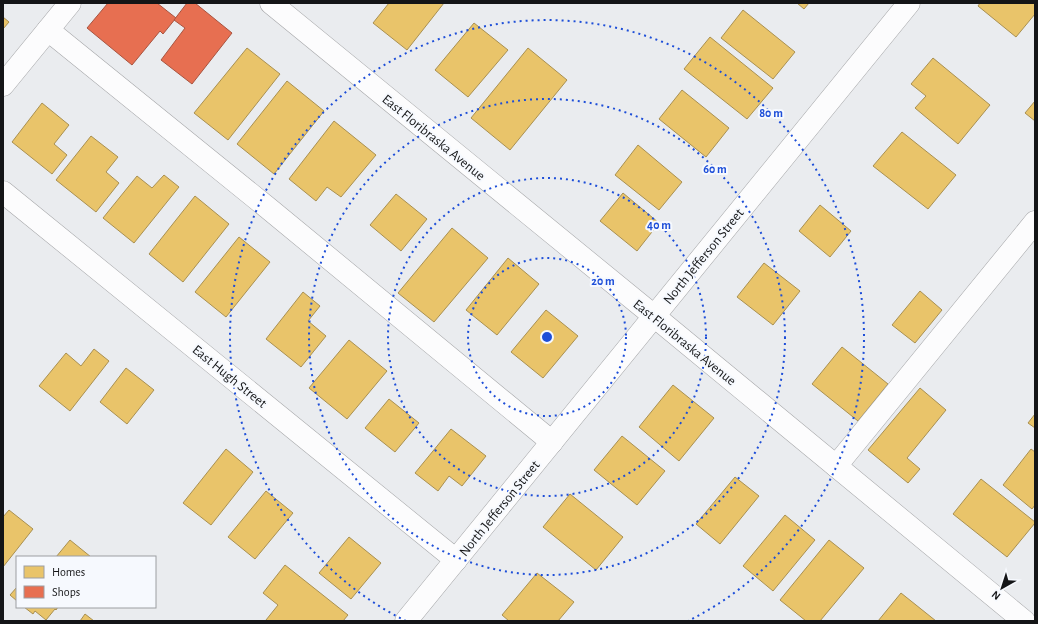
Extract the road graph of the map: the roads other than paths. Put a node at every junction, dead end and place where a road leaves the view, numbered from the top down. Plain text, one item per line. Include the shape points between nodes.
1 (70, 3) edge
2 (271, 3) edge
3 (909, 3) edge
4 (48, 30) junction
5 (3, 85) edge
6 (3, 192) edge
7 (1035, 222) edge
8 (654, 316) junction
9 (552, 442) junction
10 (836, 466) junction
11 (456, 560) junction
12 (1035, 611) edge
13 (406, 621) edge
14 (1025, 621) edge

1 - 4 street
2 - 8 street, East Floribraska Avenue
3 - 8 street, North Jefferson Street
4 - 5 street
4 - 9 street
6 - 11 street, East Hugh Street
7 - 10 street
8 - 9 street, North Jefferson Street
8 - 10 street, East Floribraska Avenue
9 - 11 street, North Jefferson Street
10 - 14 street, East Floribraska Avenue
11 - 13 street, North Jefferson Street
12 - 14 street

